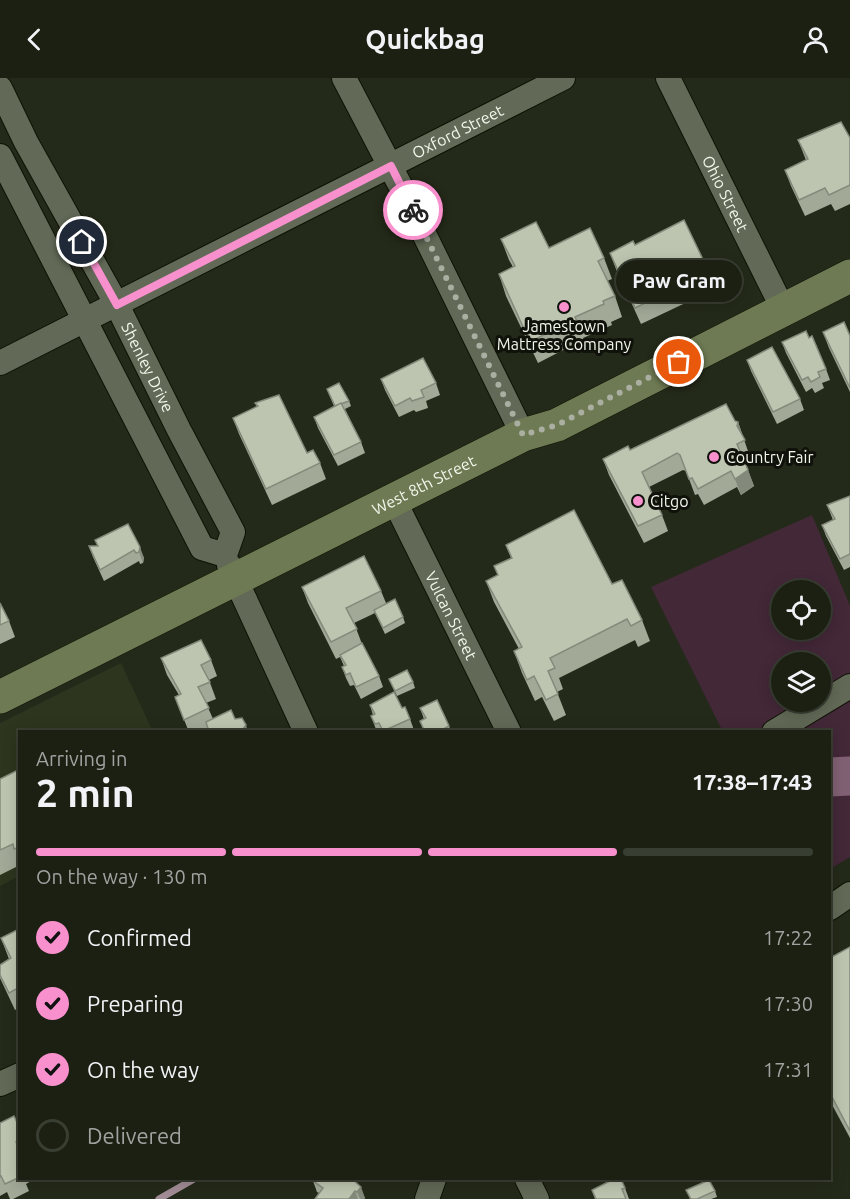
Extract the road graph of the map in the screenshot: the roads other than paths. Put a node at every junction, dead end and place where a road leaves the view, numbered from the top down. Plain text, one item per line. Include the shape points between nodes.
1 (344, 78) edge
2 (562, 78) edge
3 (668, 78) edge
4 (0, 88) edge
5 (0, 156) edge
6 (391, 166) junction
7 (850, 276) edge
8 (117, 305) junction
9 (783, 309) junction
10 (84, 322) junction
11 (0, 363) edge
12 (523, 435) junction
13 (394, 500) junction
14 (230, 567) junction
15 (850, 686) edge
16 (0, 697) edge
17 (305, 730) edge
18 (508, 730) edge
19 (777, 730) edge
20 (850, 894) edge
21 (831, 907) edge
22 (18, 1076) edge
23 (0, 1084) edge
24 (434, 1180) edge
25 (528, 1180) edge
26 (427, 1199) edge
27 (537, 1199) edge

1 - 6 street
2 - 6 street, Oxford Street
3 - 9 street, Ohio Street
4 - 8 street, Shenley Drive
5 - 10 street, Shenley Drive
6 - 8 street, Oxford Street
6 - 12 street
7 - 9 main road, West 8th Street
8 - 10 street, Oxford Street
8 - 14 street, Shenley Drive via 233,532
9 - 12 main road, West 8th Street via 557,425
10 - 11 street, Oxford Street
10 - 14 street, Shenley Drive via 202,548
12 - 13 main road, West 8th Street
13 - 14 main road, West 8th Street
13 - 18 street, Vulcan Street
14 - 16 main road, West 8th Street
14 - 17 street
15 - 19 street
20 - 21 street
22 - 23 street
24 - 26 street
25 - 27 street

